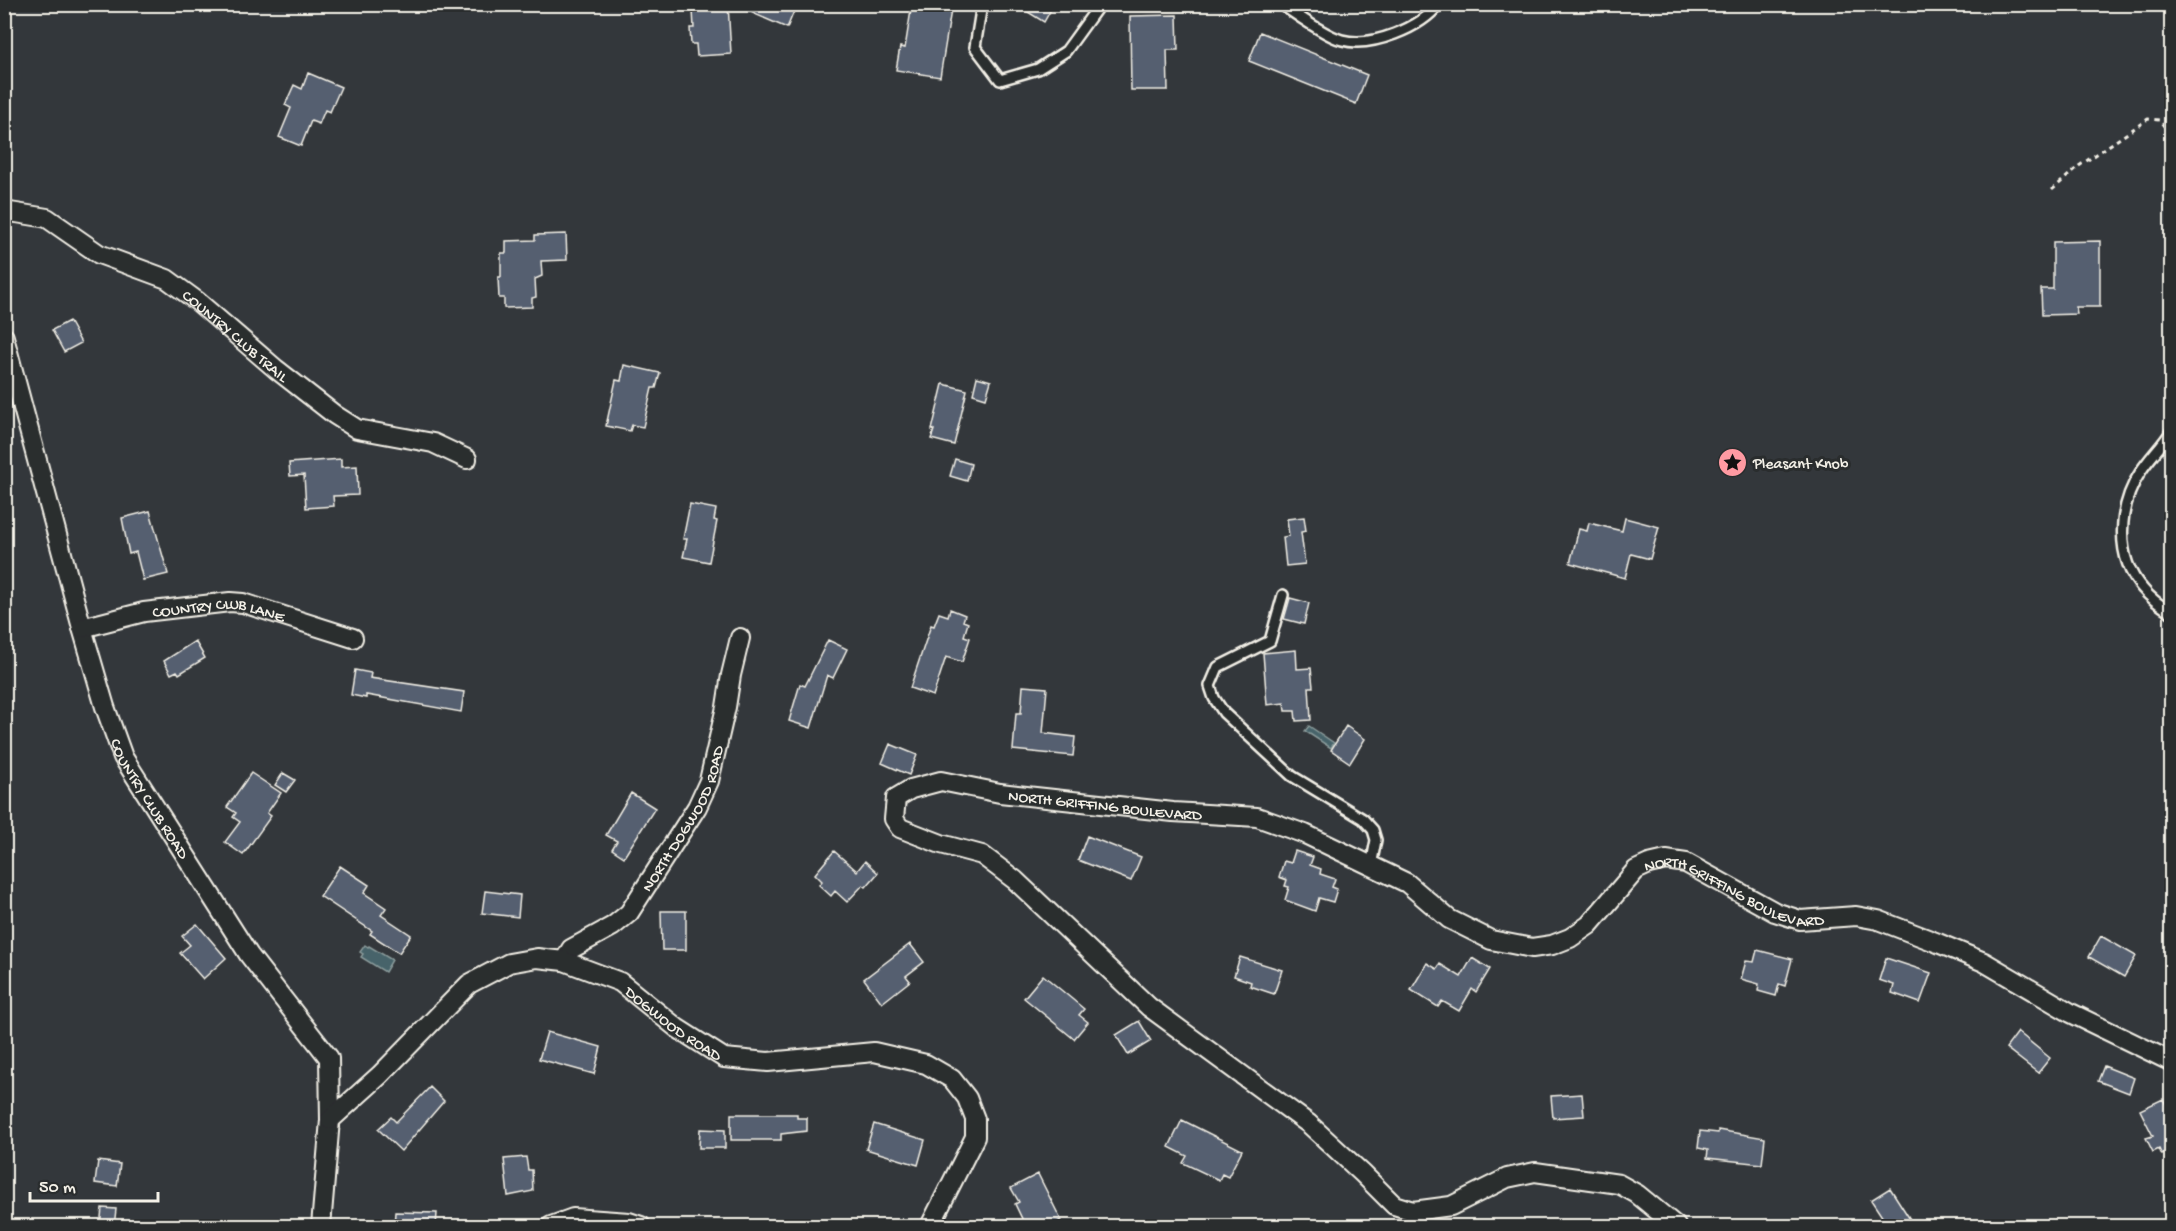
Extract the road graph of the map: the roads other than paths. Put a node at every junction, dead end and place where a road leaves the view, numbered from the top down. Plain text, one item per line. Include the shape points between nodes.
1 (982, 4) edge
2 (1100, 4) edge
3 (1281, 4) edge
4 (1439, 4) edge
5 (4, 211) edge
6 (4, 337) edge
7 (2172, 430) edge
8 (467, 459) dead end
9 (1283, 595) dead end
10 (2172, 613) edge
11 (82, 628) junction
12 (353, 638) dead end
13 (740, 638) dead end
14 (1371, 866) junction
15 (564, 961) junction
16 (2172, 1062) edge
17 (330, 1120) junction
18 (321, 1227) edge
19 (551, 1227) edge
20 (641, 1227) edge
21 (930, 1227) edge
22 (1676, 1227) edge

1 - 2 lane via 975,46 1000,80 1038,69 1066,51
3 - 4 lane via 1341,40 1367,42 1397,33 1432,13
5 - 8 street, COUNTRY CLUB TRAIL via 47,218 99,254 167,279 357,429 433,443
6 - 11 street, COUNTRY CLUB ROAD
7 - 10 lane via 2140,471 2124,509 2122,527 2123,548 2141,588
9 - 14 lane via 1269,641 1218,667 1210,686 1224,713 1292,776 1363,819 1373,830 1376,840
11 - 12 street, COUNTRY CLUB LANE via 144,612 230,602
11 - 17 street, COUNTRY CLUB ROAD via 123,757 249,955 329,1058
13 - 15 street, NORTH DOGWOOD ROAD via 709,781 697,807 629,913 571,949
14 - 16 street, NORTH GRIFFING BOULEVARD via 1407,883 1449,920 1491,940 1532,948 1570,938 1589,925 1636,870 1666,860 1686,863 1775,912 1800,920 1856,916 1878,920 1938,943 1984,962 2071,1013
14 - 22 street, NORTH GRIFFING BOULEVARD via 1305,834 1257,817 1000,793 941,781 911,789 896,798 894,819 900,828 982,855 1015,880 1149,1007 1309,1124 1394,1205 1413,1211 1451,1206 1507,1178 1535,1172 1619,1184
15 - 17 street, DOGWOOD ROAD via 537,958 508,963 469,984
15 - 21 street, DOGWOOD ROAD via 620,982 677,1028 724,1058 768,1062 874,1052 926,1064 952,1079 967,1098 975,1119 975,1137
17 - 18 street, COUNTRY CLUB ROAD
19 - 20 street via 573,1218 629,1222

